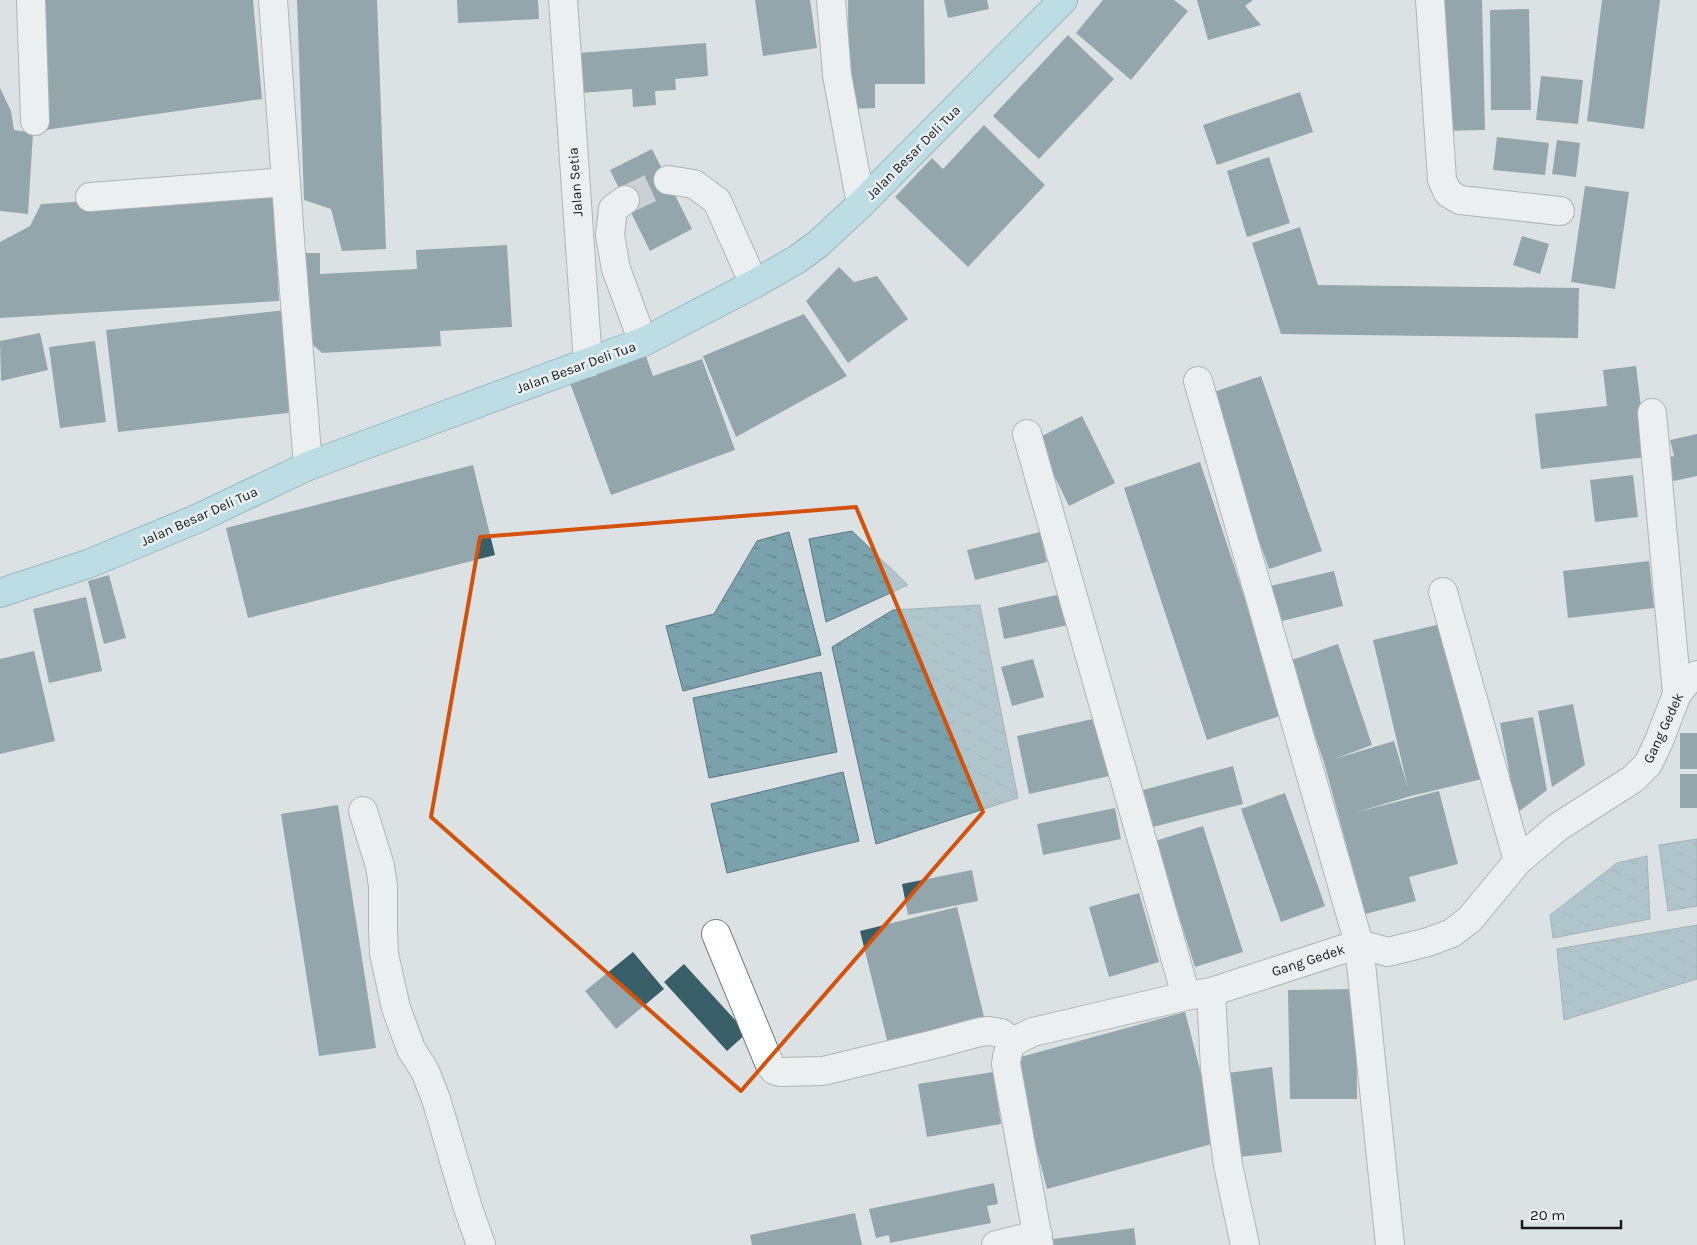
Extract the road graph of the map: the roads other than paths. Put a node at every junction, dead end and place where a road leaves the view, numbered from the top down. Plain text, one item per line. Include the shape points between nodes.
1 (31, 0) edge
2 (274, 0) edge
3 (563, 0) edge
4 (831, 0) edge
5 (1063, 0) edge
6 (1430, 0) edge
7 (35, 121) dead end
8 (668, 180) tunnel mouth
9 (286, 182) junction
10 (90, 197) dead end
11 (625, 200) tunnel mouth
12 (861, 204) junction
13 (1560, 210) dead end
14 (754, 284) junction
15 (643, 342) junction
16 (588, 363) junction
17 (1198, 381) dead end
18 (1652, 413) dead end
19 (1028, 434) dead end
20 (308, 466) junction
21 (1443, 592) dead end
22 (0, 593) edge
23 (1697, 675) edge
24 (1677, 694) junction
25 (363, 811) dead end
26 (1518, 861) junction
27 (716, 934) dead end
28 (1359, 944) junction
29 (1198, 994) junction
30 (1013, 1042) junction
31 (1039, 1240) edge
32 (481, 1245) edge
33 (996, 1245) edge
34 (1245, 1245) edge
35 (1390, 1245) edge

1 - 7 street
2 - 9 street
3 - 16 street, Jalan Setia
4 - 12 street via 836,75
5 - 12 main road, Jalan Besar Deli Tua
6 - 13 street via 1442,180 1448,193 1460,200
8 - 14 street via 694,184 717,201
9 - 10 street
9 - 20 street
11 - 15 street via 613,209 610,236 616,269
12 - 14 main road, Jalan Besar Deli Tua via 818,244
14 - 15 main road, Jalan Besar Deli Tua
15 - 16 main road, Jalan Besar Deli Tua
16 - 20 main road, Jalan Besar Deli Tua
17 - 28 street
18 - 24 street
19 - 29 street
20 - 22 main road, Jalan Besar Deli Tua via 194,520 97,560
21 - 26 street
23 - 24 street, Gang Gedek via 1690,678
24 - 26 street, Gang Gedek via 1660,742 1648,764 1633,779 1558,827
25 - 32 street via 380,866 384,954 396,1008 411,1049 436,1099
26 - 28 street, Gang Gedek via 1470,918 1452,933 1388,952
27 - 30 street via 774,1070 823,1070 980,1032 1001,1032
28 - 29 street, Gang Gedek
28 - 35 street
29 - 30 street, Gang Gedek via 1032,1032
29 - 34 street via 1215,1068 1228,1165
30 - 31 street via 1007,1052 1006,1064
31 - 33 street

